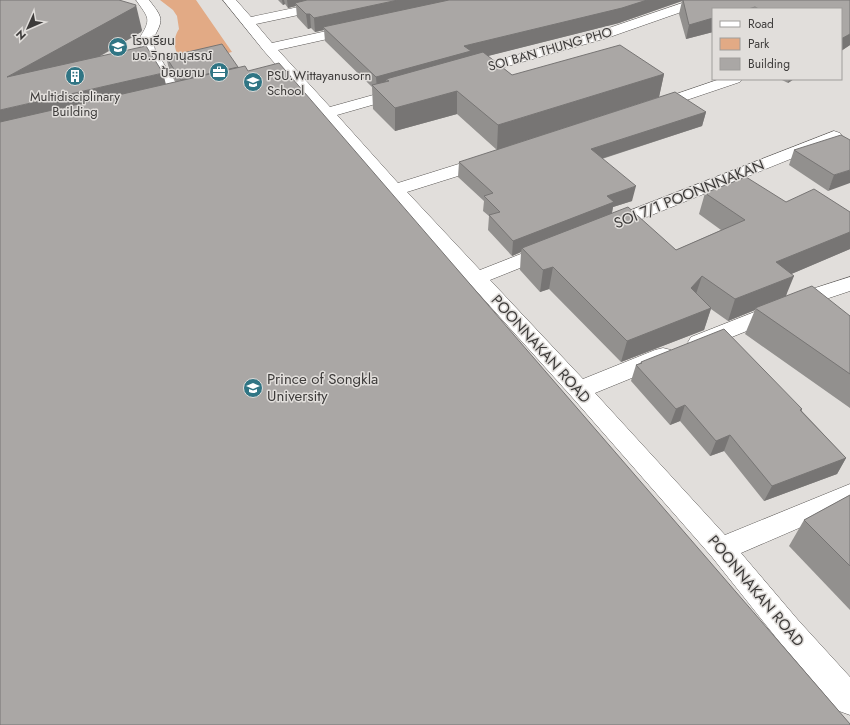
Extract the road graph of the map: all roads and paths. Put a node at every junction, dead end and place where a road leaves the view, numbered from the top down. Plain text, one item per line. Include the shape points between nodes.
1 (142, 0) edge
2 (229, 0) edge
3 (350, 0) edge
4 (703, 0) edge
5 (248, 22) junction
6 (367, 26) edge
7 (269, 48) junction
8 (457, 76) edge
9 (733, 80) edge
10 (418, 87) edge
11 (180, 103) edge
12 (639, 112) edge
13 (327, 113) junction
14 (834, 136) edge
15 (502, 156) edge
16 (395, 190) junction
17 (594, 232) edge
18 (564, 244) edge
19 (477, 278) junction
20 (850, 284) edge
21 (579, 390) junction
22 (850, 495) edge
23 (721, 549) junction
24 (850, 700) edge

1 - 11 street via 154,20 153,29 146,39 148,50
2 - 5 street, POONNAKAN ROAD
3 - 5 street
4 - 8 street, SOI BAN THUNG PHO via 602,35
5 - 7 street, POONNAKAN ROAD
6 - 7 street
7 - 13 street, POONNAKAN ROAD via 287,78
9 - 12 street
10 - 13 street
13 - 16 street, POONNAKAN ROAD
14 - 17 street, SOI 7/1 POONNNAKAN
15 - 16 street
16 - 19 street, POONNAKAN ROAD
18 - 19 street
19 - 21 street, POONNAKAN ROAD
20 - 21 street
21 - 23 street, POONNAKAN ROAD
22 - 23 street
23 - 24 street, POONNAKAN ROAD

